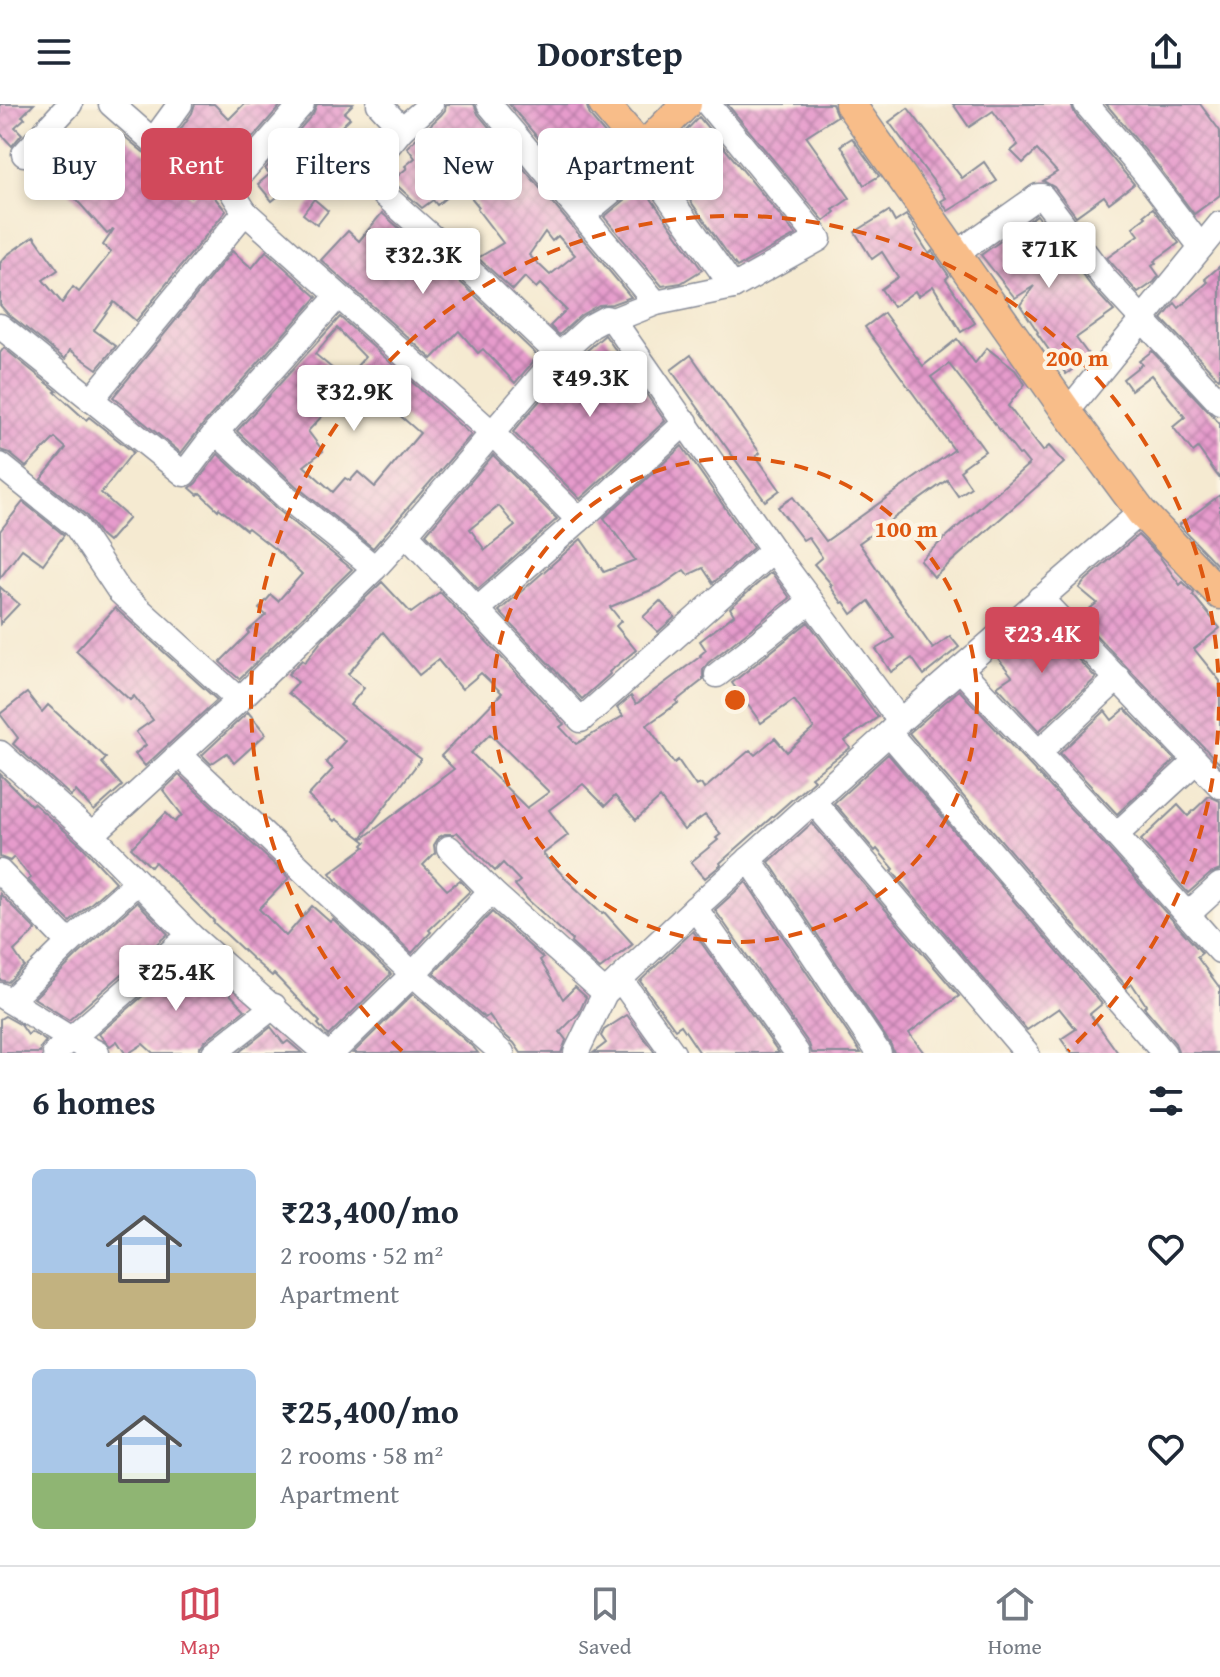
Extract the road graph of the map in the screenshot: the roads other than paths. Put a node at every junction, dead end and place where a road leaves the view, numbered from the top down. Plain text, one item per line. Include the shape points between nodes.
1 (70, 104) edge
2 (111, 104) edge
3 (180, 104) edge
4 (302, 104) edge
5 (379, 104) edge
6 (431, 104) edge
7 (489, 104) edge
8 (604, 104) edge
9 (686, 104) edge
10 (708, 104) edge
11 (850, 104) edge
12 (1086, 104) edge
13 (48, 128) edge
14 (624, 128) edge
15 (667, 128) edge
16 (402, 129) junction
17 (598, 200) edge
18 (676, 200) edge
19 (245, 212) junction
20 (583, 215) junction
21 (1220, 224) edge
22 (1201, 247) junction
23 (956, 254) junction
24 (733, 287) junction
25 (338, 296) junction
26 (656, 303) junction
27 (613, 320) junction
28 (1142, 320) junction
29 (0, 326) edge
30 (559, 355) junction
31 (91, 400) junction
32 (1220, 403) edge
33 (1067, 412) junction
34 (686, 422) junction
35 (216, 432) junction
36 (492, 433) junction
37 (0, 465) edge
38 (1141, 512) junction
39 (579, 520) junction
40 (406, 534) junction
41 (773, 550) junction
42 (375, 568) junction
43 (1220, 594) edge
44 (1040, 598) junction
45 (811, 601) junction
46 (478, 609) junction
47 (960, 669) junction
48 (717, 675) dead end
49 (1118, 678) junction
50 (239, 700) junction
51 (895, 727) junction
52 (1039, 752) junction
53 (0, 753) edge
54 (180, 755) junction
55 (1195, 762) junction
56 (1220, 786) edge
57 (813, 801) junction
58 (92, 835) junction
59 (1116, 835) junction
60 (449, 848) dead end
61 (749, 859) junction
62 (0, 872) edge
63 (137, 882) junction
64 (1220, 885) edge
65 (491, 891) junction
66 (695, 908) junction
67 (1188, 914) junction
68 (190, 935) junction
69 (69, 943) junction
70 (1220, 951) edge
71 (413, 974) junction
72 (612, 986) junction
73 (5, 998) edge
74 (274, 1006) junction
75 (63, 1046) edge
76 (1150, 1049) edge
77 (97, 1053) edge
78 (214, 1053) edge
79 (325, 1053) edge
80 (332, 1053) edge
81 (502, 1053) edge
82 (576, 1053) edge
83 (673, 1053) edge
84 (797, 1053) edge
85 (879, 1053) edge
86 (1027, 1053) edge

1 - 13 street
2 - 3 street via 153,141
4 - 19 street via 229,187
5 - 16 street
6 - 16 street
7 - 20 street
8 - 14 main road
9 - 15 main road
10 - 24 street via 819,239
11 - 23 main road
12 - 22 street
16 - 30 street via 365,174
17 - 20 street
18 - 24 street
19 - 25 street
19 - 31 street
20 - 26 street
21 - 22 street
22 - 28 street
23 - 28 street via 1042,196
23 - 33 main road
24 - 26 street
25 - 35 street
25 - 36 street
26 - 27 street
27 - 30 street via 591,326
27 - 34 street
28 - 32 street
28 - 33 street
29 - 31 street
30 - 36 street
31 - 35 street via 184,474
33 - 38 main road
34 - 39 street
34 - 41 street
35 - 42 street
36 - 39 street
36 - 40 street
37 - 50 street via 76,526 120,592
38 - 43 main road
38 - 44 street
39 - 46 street
40 - 42 street
40 - 46 street
41 - 45 street
41 - 46 street via 581,720
42 - 50 street
44 - 47 street
44 - 49 street
45 - 48 street
45 - 51 street
47 - 51 street
47 - 52 street
49 - 52 street
49 - 55 street
50 - 54 street
51 - 57 street
51 - 76 street
52 - 59 street
53 - 58 street
54 - 58 street
54 - 71 street
55 - 56 street
55 - 59 street
57 - 61 street
57 - 86 street
58 - 63 street
59 - 67 street
60 - 65 street
61 - 66 street
61 - 85 street
62 - 69 street
63 - 68 street
63 - 69 street
64 - 67 street
65 - 71 street
65 - 72 street
66 - 72 street
66 - 84 street
67 - 70 street
68 - 74 street
68 - 75 street
69 - 73 street
71 - 80 street
71 - 81 street
72 - 82 street
72 - 83 street
73 - 75 street
74 - 78 street
74 - 79 street
75 - 77 street

